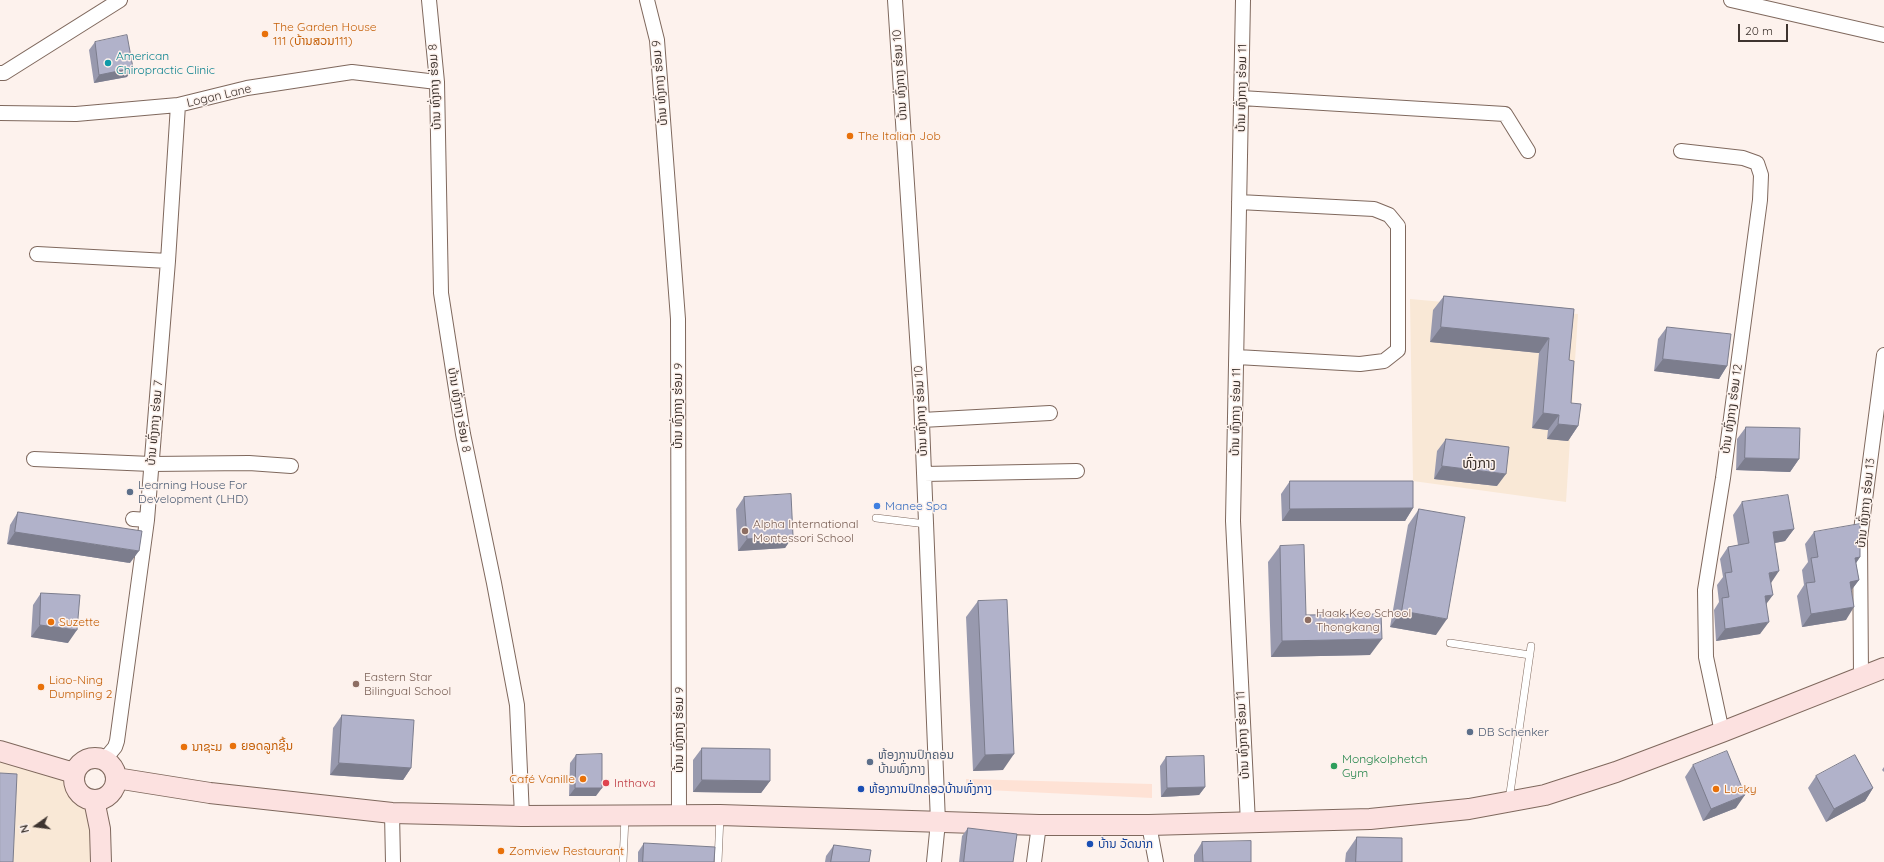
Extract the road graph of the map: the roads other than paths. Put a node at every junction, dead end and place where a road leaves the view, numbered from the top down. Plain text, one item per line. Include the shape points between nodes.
1 (120, 0) edge
2 (429, 0) edge
3 (647, 0) edge
4 (895, 0) edge
5 (1243, 0) edge
6 (1731, 0) edge
7 (1884, 35) edge
8 (0, 74) edge
9 (437, 82) junction
10 (1242, 98) junction
11 (178, 105) junction
12 (0, 114) edge
13 (1528, 151) dead end
14 (1680, 151) dead end
15 (1239, 202) junction
16 (38, 254) dead end
17 (168, 261) junction
18 (1884, 355) edge
19 (1237, 357) junction
20 (1050, 413) dead end
21 (922, 420) junction
22 (34, 459) dead end
23 (151, 464) junction
24 (291, 466) dead end
25 (1077, 471) dead end
26 (924, 474) junction
27 (876, 518) dead end
28 (133, 519) dead end
29 (147, 520) junction
30 (926, 524) junction
31 (1450, 642) dead end
32 (1531, 646) dead end
33 (1530, 655) junction
34 (1884, 668) edge
35 (1861, 676) junction
36 (1722, 732) junction
37 (0, 751) edge
38 (105, 760) junction
39 (74, 774) junction
40 (116, 778) junction
41 (94, 800) junction
42 (1509, 802) junction
43 (392, 813) junction
44 (625, 815) junction
45 (679, 815) junction
46 (720, 815) junction
47 (522, 816) junction
48 (938, 822) junction
49 (1248, 823) junction
50 (1039, 825) junction
51 (1150, 825) junction
52 (101, 862) edge
53 (393, 862) edge
54 (623, 862) edge
55 (718, 862) edge
56 (934, 862) edge
57 (1034, 862) edge
58 (1156, 862) edge

1 - 8 street
2 - 9 street, ບ້ານ ທົ່ງກາງ ຮ່ອມ 8
3 - 45 street, ບ້ານ ທົ່ງກາງ ຮ່ອມ 9 via 657,40 678,319
4 - 21 street, ບ້ານ ທົ່ງກາງ ຮ່ອມ 10
5 - 10 street, ບ້ານ ທົ່ງກາງ ຮ່ອມ 11
6 - 7 street
9 - 11 street, Logan Lane via 352,72 247,88
9 - 47 street, ບ້ານ ທົ່ງກາງ ຮ່ອມ 8 via 441,294 463,434 517,705
10 - 13 street via 1505,114
10 - 15 street, ບ້ານ ທົ່ງກາງ ຮ່ອມ 11
11 - 12 street, Logan Lane via 76,114
11 - 17 street, ບ້ານ ທົ່ງກາງ ຮ່ອມ 7
14 - 36 street, ບ້ານ ທົ່ງກາງ ຮ່ອມ 12 via 1743,158 1757,163 1761,175 1759,208 1723,478 1705,590 1706,657
15 - 19 street, ບ້ານ ທົ່ງກາງ ຮ່ອມ 11
15 - 19 street via 1374,209 1389,215 1398,226 1398,350 1384,361 1360,364
16 - 17 street
17 - 23 street, ບ້ານ ທົ່ງກາງ ຮ່ອມ 7
18 - 35 street, ບ້ານ ທົ່ງກາງ ຮ່ອມ 13 via 1860,538
19 - 49 street, ບ້ານ ທົ່ງກາງ ຮ່ອມ 11 via 1234,521
20 - 21 street
21 - 26 street, ບ້ານ ທົ່ງກາງ ຮ່ອມ 10
22 - 23 street
23 - 24 street via 249,463
23 - 29 street, ບ້ານ ທົ່ງກາງ ຮ່ອມ 7
25 - 26 street
26 - 30 street, ບ້ານ ທົ່ງກາງ ຮ່ອມ 10
27 - 30 lane
28 - 29 street
29 - 38 street, ບ້ານ ທົ່ງກາງ ຮ່ອມ 7 via 117,741
30 - 48 street, ບ້ານ ທົ່ງກາງ ຮ່ອມ 10
31 - 33 lane
32 - 33 lane
33 - 42 lane
34 - 35 street
35 - 36 street
36 - 42 street via 1616,772 1545,795
37 - 39 street
38 - 39 street via 98,757 86,759 80,762
38 - 40 street via 113,767
39 - 41 street via 78,792
40 - 41 street via 112,792
40 - 43 street via 210,793
41 - 52 street via 100,829
42 - 49 street via 1469,810 1370,818
43 - 47 street
43 - 53 street
44 - 45 street
44 - 47 street
44 - 54 lane
45 - 46 street
46 - 48 street
46 - 55 lane
48 - 50 street
48 - 56 street, ບ້ານ ທົ່ງກາງ ຮ່ອມ 10
49 - 51 street
50 - 51 street
50 - 57 street
51 - 58 street

